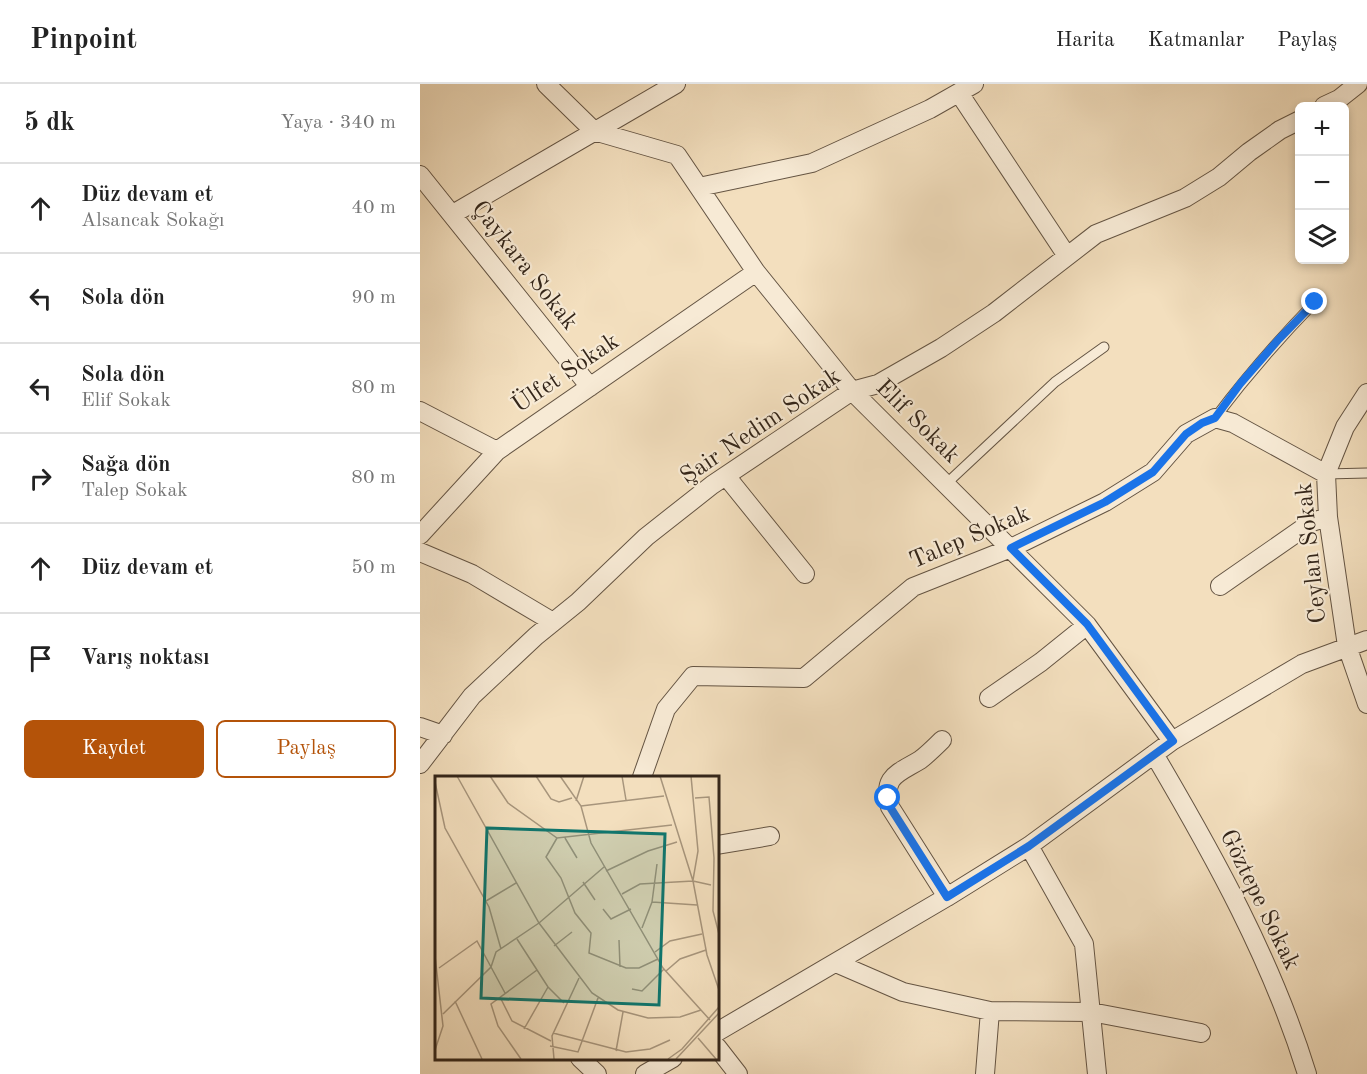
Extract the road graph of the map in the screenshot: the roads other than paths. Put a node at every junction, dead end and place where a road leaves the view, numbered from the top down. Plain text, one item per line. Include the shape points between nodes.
1 (546, 84) edge
2 (676, 84) edge
3 (1358, 84) edge
4 (966, 88) edge
5 (1333, 102) edge
6 (1295, 122) edge
7 (594, 131) junction
8 (420, 175) edge
9 (699, 187) junction
10 (427, 193) edge
11 (453, 214) junction
12 (1067, 256) junction
13 (756, 272) junction
14 (1315, 302) dead end
15 (1104, 347) dead end
16 (590, 387) junction
17 (852, 391) junction
18 (1367, 393) edge
19 (420, 411) edge
20 (1215, 418) junction
21 (497, 451) junction
22 (1367, 473) edge
23 (1326, 474) junction
24 (726, 476) junction
25 (946, 484) junction
26 (1328, 517) junction
27 (420, 535) edge
28 (1011, 548) junction
29 (420, 552) edge
30 (805, 574) dead end
31 (1220, 586) dead end
32 (553, 622) junction
33 (1087, 624) junction
34 (1367, 640) edge
35 (1347, 646) junction
36 (989, 698) dead end
37 (1367, 704) edge
38 (420, 727) edge
39 (443, 735) junction
40 (942, 740) dead end
41 (1173, 741) junction
42 (1154, 754) junction
43 (420, 765) edge
44 (642, 776) edge
45 (770, 836) dead end
46 (718, 845) edge
47 (1029, 846) junction
48 (947, 897) junction
49 (836, 963) junction
50 (990, 1011) junction
51 (1091, 1012) junction
52 (718, 1031) edge
53 (1201, 1033) dead end
54 (718, 1048) edge
55 (581, 1059) edge
56 (671, 1059) edge
57 (597, 1074) edge
58 (645, 1074) edge
59 (738, 1074) edge
60 (985, 1074) edge
61 (1097, 1074) edge
62 (1306, 1074) edge

1 - 7 street, Elif Sokak
2 - 7 street
3 - 5 street
4 - 9 street via 930,109 813,163
4 - 12 street
6 - 12 street, Şair Nedim Sokak via 1185,198 1096,234
7 - 9 street, Elif Sokak via 677,155
7 - 11 street
8 - 10 street, Çaykara Sokak
9 - 13 street, Elif Sokak
10 - 11 street, Çaykara Sokak
11 - 16 street, Çaykara Sokak
12 - 17 street, Şair Nedim Sokak via 941,348 878,384
13 - 16 street, Ülfet Sokak
13 - 17 street, Elif Sokak
14 - 20 lane via 1240,384
15 - 25 lane via 1055,382
16 - 21 street, Ülfet Sokak
17 - 24 street, Şair Nedim Sokak
17 - 25 street, Elif Sokak
18 - 23 street, Ceylan Sokak via 1345,427
19 - 21 street
20 - 23 street via 1233,423
20 - 28 street, Talep Sokak via 1186,434 1153,472 1133,485
21 - 27 street, Ülfet Sokak
22 - 23 lane
23 - 26 street, Ceylan Sokak
24 - 30 street
24 - 32 street, Şair Nedim Sokak via 646,537
25 - 28 street, Elif Sokak
26 - 31 street via 1312,522
26 - 35 street, Ceylan Sokak
28 - 33 street, Elif Sokak
28 - 44 street, Talep Sokak via 913,587 804,678 693,676 666,709
29 - 32 street via 472,574
32 - 39 street, Şair Nedim Sokak via 472,696
33 - 36 street
33 - 41 street, Elif Sokak
34 - 35 street
35 - 37 street, Ceylan Sokak
35 - 41 street via 1302,664
38 - 39 street
39 - 43 street, Şair Nedim Sokak
40 - 48 street via 892,777 887,790 890,807
41 - 42 street
42 - 47 street
42 - 62 street, Göztepe Sokak via 1217,863 1273,979
45 - 46 street
47 - 48 street
47 - 51 street via 1084,944
48 - 49 street
49 - 50 street via 903,992
49 - 52 street
50 - 51 street
50 - 60 street
51 - 53 street
51 - 61 street
54 - 59 street
55 - 57 street
56 - 58 street

